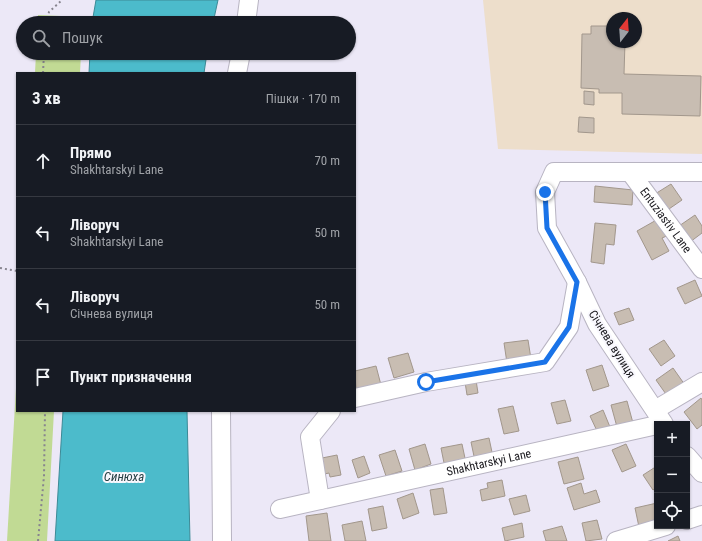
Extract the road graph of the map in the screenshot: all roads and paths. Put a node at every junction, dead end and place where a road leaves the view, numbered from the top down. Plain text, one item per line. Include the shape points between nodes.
1 (62, 0) edge
2 (250, 0) edge
3 (48, 16) edge
4 (247, 16) edge
5 (44, 60) edge
6 (240, 60) edge
7 (43, 72) edge
8 (237, 72) edge
9 (630, 172) junction
10 (702, 172) edge
11 (0, 268) edge
12 (702, 269) edge
13 (16, 271) edge
14 (577, 282) junction
15 (702, 382) edge
16 (356, 398) edge
17 (45, 412) edge
18 (221, 412) edge
19 (330, 412) edge
20 (660, 421) edge
21 (654, 422) edge
22 (688, 457) edge
23 (702, 473) edge
24 (320, 500) junction
25 (280, 509) dead end
26 (702, 515) edge
27 (690, 519) edge
28 (656, 529) edge
29 (38, 541) edge
30 (222, 541) edge
31 (616, 541) edge

1 - 3 path
2 - 4 street
5 - 7 path
6 - 8 street
9 - 10 street
9 - 12 street, Entuziastiv Lane
9 - 14 street, Січнева вулиця via 554,172 545,192 547,228
11 - 13 path
14 - 16 street via 569,327 545,362 426,382
14 - 20 street, Січнева вулиця via 597,324
15 - 20 street, Shakhtarskyi Lane
17 - 29 path via 44,476
18 - 30 street
19 - 24 street via 310,437
21 - 24 street, Shakhtarskyi Lane
22 - 23 street
24 - 25 street, Shakhtarskyi Lane
26 - 27 street
28 - 31 street

